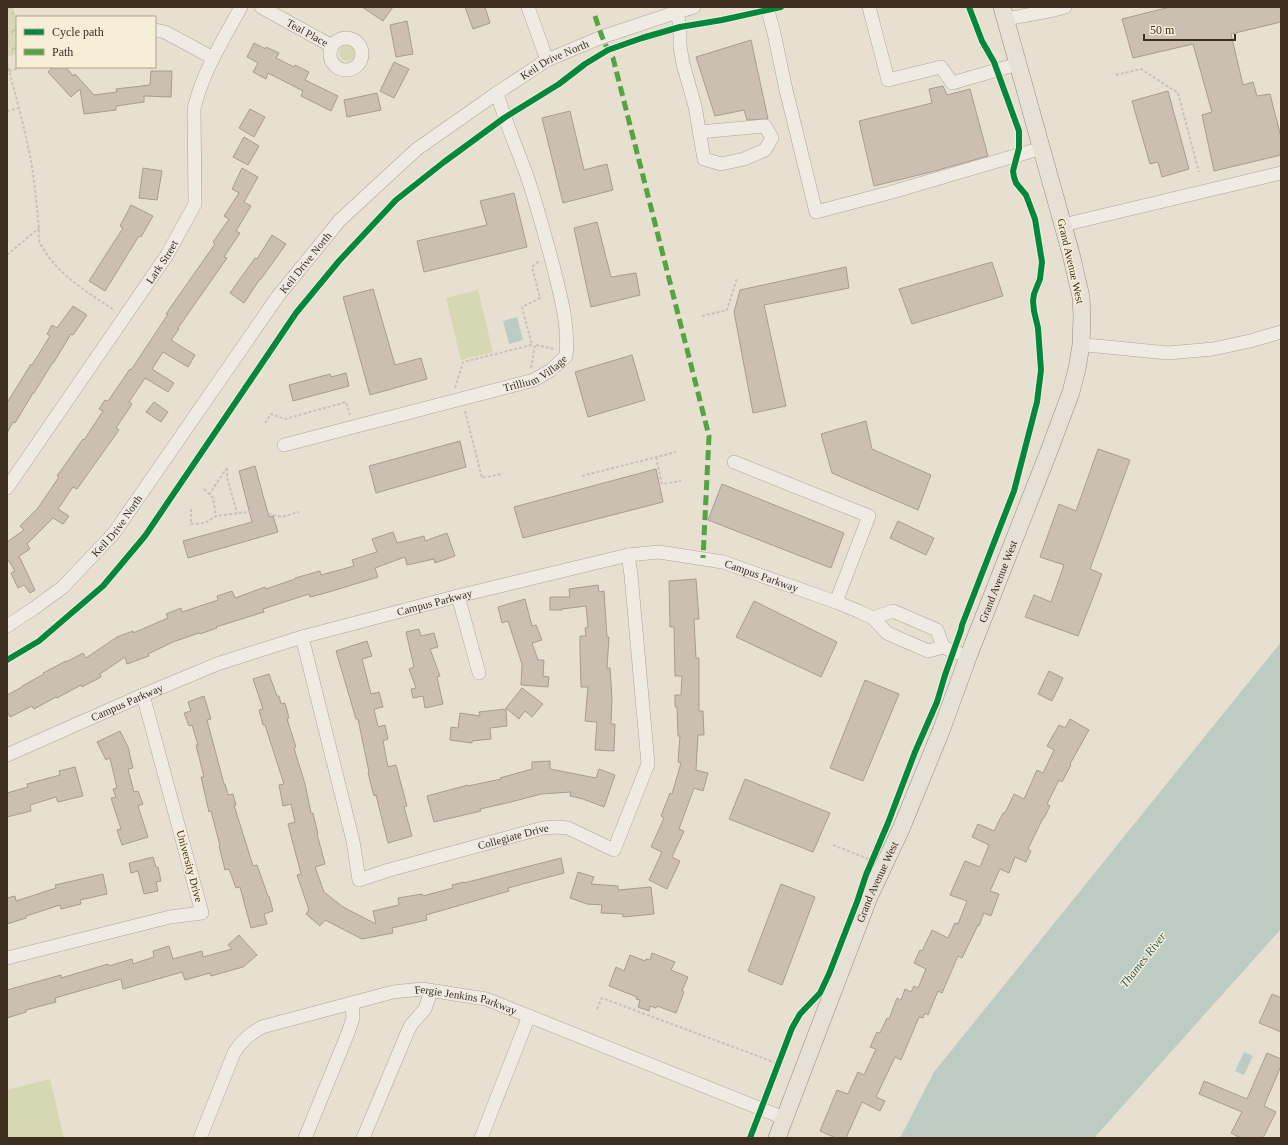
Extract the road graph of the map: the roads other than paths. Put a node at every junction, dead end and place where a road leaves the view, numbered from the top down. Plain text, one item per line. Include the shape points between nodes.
1 (241, 7) edge
2 (261, 7) edge
3 (528, 7) edge
4 (694, 7) edge
5 (767, 7) edge
6 (869, 7) edge
7 (1065, 7) edge
8 (677, 12) junction
9 (1004, 13) edge
10 (156, 30) edge
11 (332, 46) dead end
12 (213, 58) junction
13 (547, 60) junction
14 (1018, 64) junction
15 (497, 93) junction
16 (700, 132) junction
17 (1042, 148) junction
18 (1281, 173) edge
19 (1063, 226) junction
20 (1281, 332) edge
21 (1081, 345) junction
22 (284, 445) dead end
23 (734, 462) dead end
24 (7, 488) edge
25 (628, 555) junction
26 (458, 596) junction
27 (836, 602) junction
28 (873, 618) junction
29 (7, 626) edge
30 (302, 637) junction
31 (943, 647) junction
32 (968, 657) junction
33 (479, 673) dead end
34 (143, 695) junction
35 (7, 755) edge
36 (7, 958) edge
37 (431, 991) junction
38 (352, 1003) junction
39 (530, 1016) junction
40 (784, 1118) junction
41 (200, 1138) edge
42 (305, 1138) edge
43 (363, 1138) edge
44 (481, 1138) edge
45 (776, 1138) edge

1 - 12 street, Lark Street
2 - 11 street, Teal Place
3 - 13 street
4 - 8 street, Keil Drive North
5 - 17 street via 816,212
6 - 14 street via 888,80 941,68 952,83
7 - 9 street
8 - 13 street, Keil Drive North via 602,37
8 - 16 street via 680,46
9 - 14 main road, Grand Avenue West
10 - 12 street via 165,32
12 - 24 street, Lark Street via 194,109 195,204 167,254
13 - 15 street, Keil Drive North
14 - 17 main road, Grand Avenue West
15 - 22 street, Trillium Village via 528,178 549,250 564,311 566,356 551,370 528,382
15 - 29 street, Keil Drive North via 417,149 340,220 278,296 114,533 64,587
16 - 16 street via 704,159 721,164 744,159 765,150 772,138 765,126
17 - 19 main road, Grand Avenue West
18 - 19 street
19 - 21 main road, Grand Avenue West via 1081,297
20 - 21 street via 1213,349 1168,354
21 - 32 main road, Grand Avenue West via 1071,392
23 - 27 street via 870,516
25 - 26 street, Campus Parkway
25 - 27 street, Campus Parkway via 659,552 722,562
25 - 30 street, Collegiate Drive via 648,764 614,850 568,828 543,828 359,880 354,841
26 - 30 street, Campus Parkway
26 - 33 street
27 - 28 street, Campus Parkway
28 - 31 street, Campus Parkway via 887,633 928,651
28 - 31 street via 893,611 937,630
30 - 34 street, Campus Parkway via 217,664
31 - 32 street, Campus Parkway
32 - 40 main road, Grand Avenue West via 901,829 870,897
34 - 35 street, Campus Parkway
34 - 36 street, University Drive via 202,912 170,917
37 - 38 street, Fergie Jenkins Parkway via 393,992
37 - 39 street, Fergie Jenkins Parkway via 486,999
37 - 43 street via 425,1009 408,1031
38 - 41 street, Fergie Jenkins Parkway via 262,1027 242,1041 234,1053
38 - 42 street via 353,1018 348,1033
39 - 40 street, Fergie Jenkins Parkway
39 - 44 street
40 - 45 main road, Grand Avenue West

